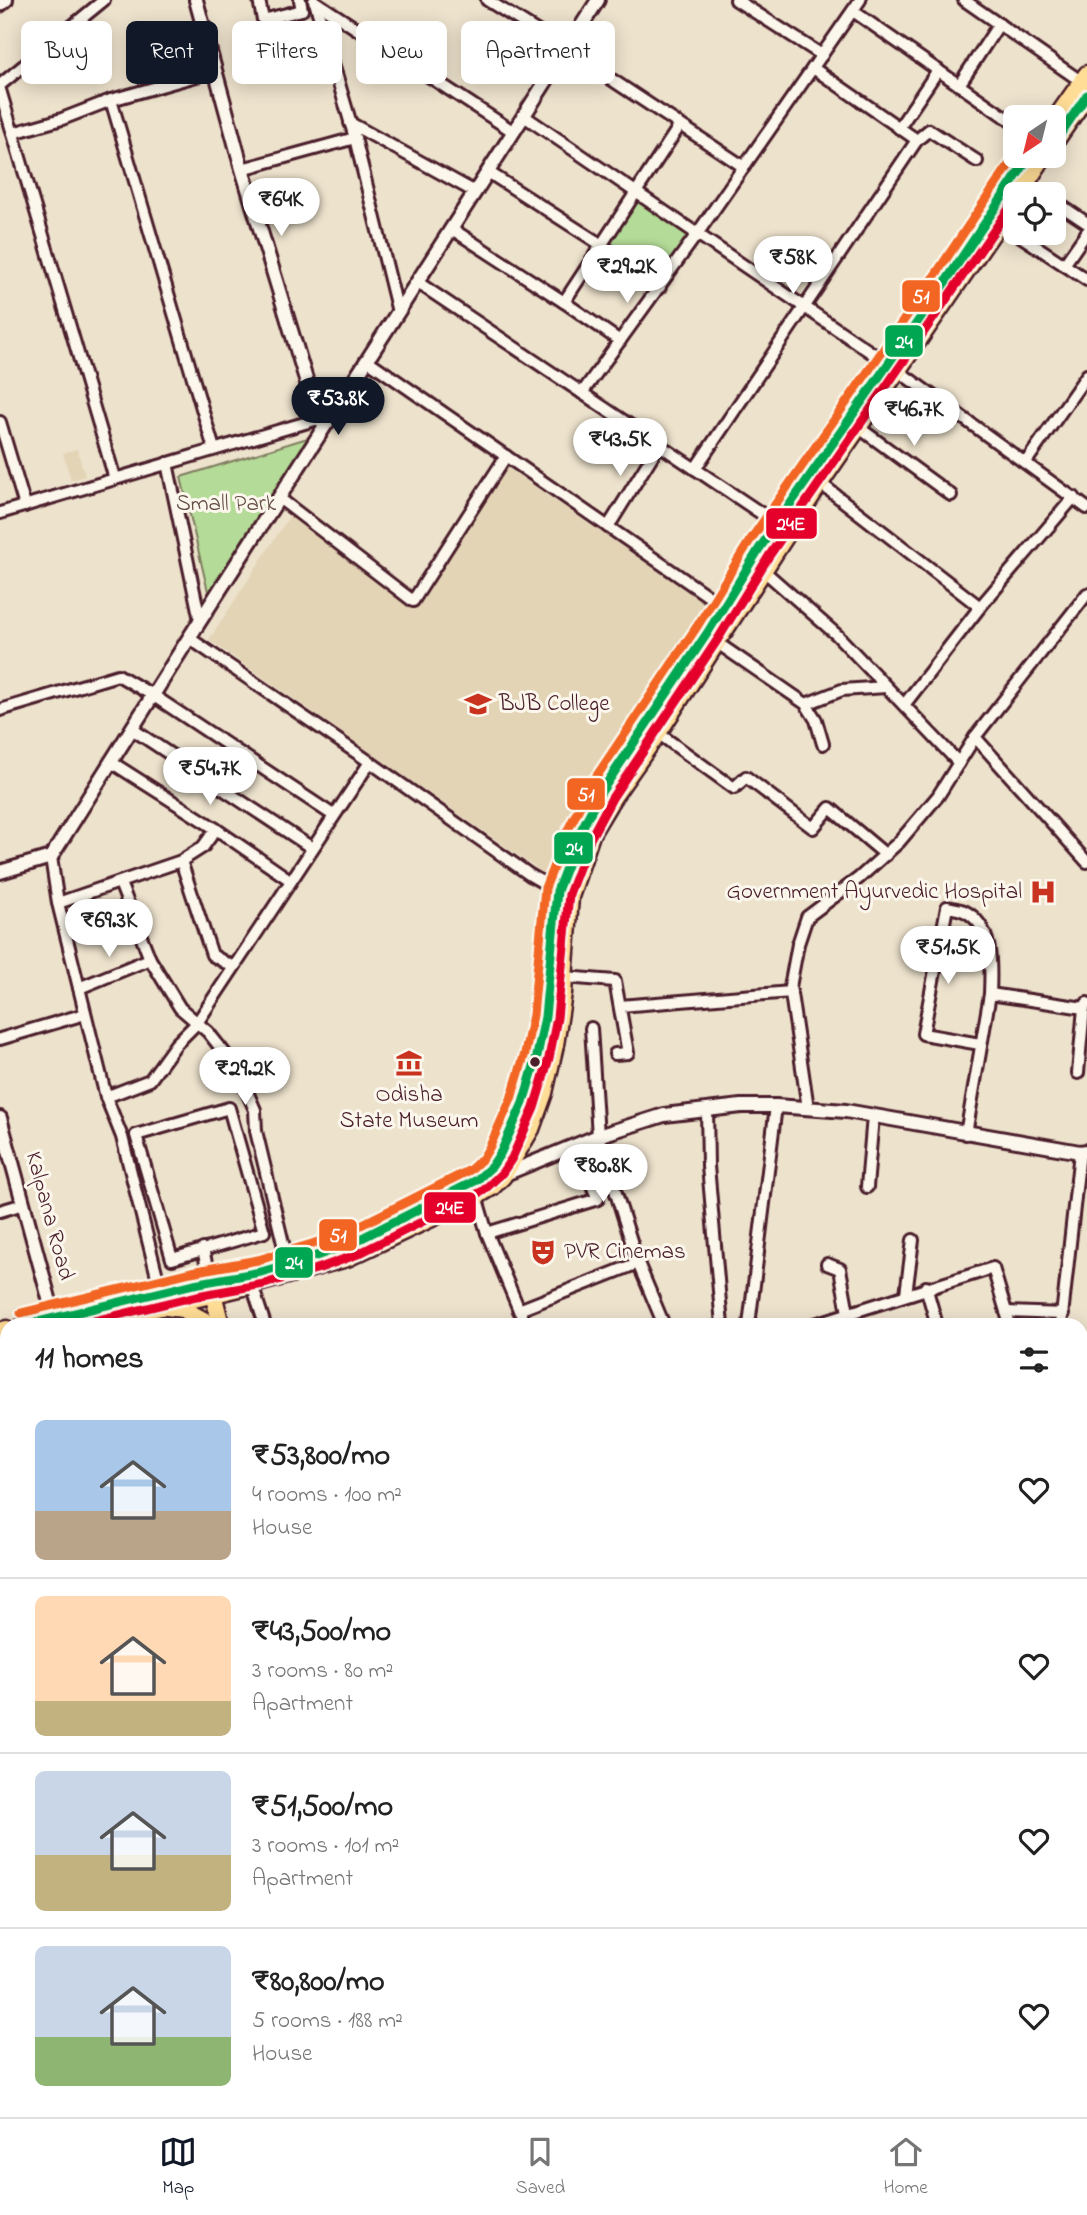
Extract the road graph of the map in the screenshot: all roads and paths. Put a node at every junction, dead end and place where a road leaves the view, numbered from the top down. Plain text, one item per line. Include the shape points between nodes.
1 (6, 0) edge
2 (91, 0) edge
3 (104, 0) edge
4 (196, 0) edge
5 (259, 0) edge
6 (300, 0) edge
7 (487, 0) edge
8 (598, 0) edge
9 (736, 0) edge
10 (860, 0) edge
11 (964, 0) edge
12 (314, 1) edge
13 (0, 5) edge
14 (853, 10) junction
15 (84, 16) junction
16 (201, 21) edge
17 (521, 21) edge
18 (585, 21) edge
19 (999, 24) junction
20 (822, 55) junction
21 (813, 68) junction
22 (938, 70) junction
23 (615, 82) edge
24 (168, 84) edge
25 (218, 84) edge
26 (545, 84) edge
27 (959, 85) junction
28 (0, 88) edge
29 (1086, 89) edge
30 (111, 100) junction
31 (1066, 109) edge
32 (524, 116) junction
33 (1003, 116) edge
34 (1066, 122) edge
35 (350, 123) junction
36 (680, 125) junction
37 (899, 128) junction
38 (513, 132) junction
39 (13, 133) junction
40 (355, 138) junction
41 (917, 140) junction
42 (977, 161) dead end
43 (744, 167) junction
44 (1022, 168) edge
45 (242, 169) junction
46 (488, 172) junction
47 (635, 191) junction
48 (475, 192) junction
49 (1066, 209) edge
50 (1003, 220) edge
51 (1001, 223) joint
52 (1087, 223) edge
53 (452, 229) junction
54 (1087, 232) edge
55 (697, 234) junction
56 (600, 244) junction
57 (1033, 245) edge
58 (1064, 265) junction
59 (1087, 281) edge
60 (417, 282) junction
61 (660, 287) junction
62 (564, 302) junction
63 (804, 307) junction
64 (398, 312) junction
65 (620, 341) junction
66 (367, 360) junction
67 (892, 366) junction
68 (1085, 382) edge
69 (582, 393) junction
70 (323, 421) junction
71 (0, 422) edge
72 (858, 427) junction
73 (659, 445) junction
74 (214, 449) junction
75 (506, 456) junction
76 (1026, 462) junction
77 (167, 463) junction
78 (695, 469) junction
79 (115, 479) junction
80 (820, 484) junction
81 (951, 495) dead end
82 (1074, 497) junction
83 (279, 498) junction
84 (26, 506) junction
85 (1087, 508) edge
86 (0, 513) edge
87 (777, 524) junction
88 (608, 527) junction
89 (764, 571) junction
90 (1087, 594) edge
91 (724, 607) junction
92 (980, 607) junction
93 (200, 620) junction
94 (189, 638) junction
95 (716, 642) junction
96 (886, 687) junction
97 (154, 696) junction
98 (806, 704) junction
99 (904, 705) junction
100 (0, 710) edge
101 (132, 729) junction
102 (658, 733) junction
103 (975, 737) junction
104 (823, 744) dead end
105 (111, 762) junction
106 (370, 762) junction
107 (959, 763) junction
108 (333, 815) junction
109 (216, 829) junction
110 (312, 848) junction
111 (886, 855) junction
112 (51, 857) junction
113 (181, 861) junction
114 (1087, 862) edge
115 (0, 872) edge
116 (290, 880) junction
117 (120, 883) junction
118 (564, 894) junction
119 (58, 903) junction
120 (150, 959) junction
121 (233, 967) junction
122 (564, 978) junction
123 (79, 988) junction
124 (791, 992) junction
125 (990, 994) junction
126 (1085, 1005) edge
127 (620, 1006) junction
128 (85, 1014) junction
129 (197, 1023) junction
130 (591, 1028) dead end
131 (0, 1039) edge
132 (981, 1044) junction
133 (615, 1054) dead end
134 (1078, 1073) dead end
135 (106, 1097) junction
136 (776, 1106) junction
137 (808, 1108) junction
138 (707, 1109) junction
139 (873, 1116) junction
140 (0, 1118) edge
141 (965, 1133) junction
142 (598, 1136) junction
143 (0, 1146) edge
144 (575, 1146) junction
145 (1083, 1151) edge
146 (498, 1171) junction
147 (867, 1187) dead end
148 (476, 1196) junction
149 (17, 1206) junction
150 (0, 1211) edge
151 (487, 1233) junction
152 (913, 1240) dead end
153 (203, 1249) junction
154 (638, 1263) junction
155 (288, 1264) junction
156 (827, 1264) dead end
157 (252, 1285) junction
158 (926, 1287) junction
159 (234, 1288) junction
160 (203, 1290) junction
161 (906, 1294) junction
162 (162, 1299) junction
163 (519, 1310) junction
164 (1006, 1312) junction
165 (848, 1313) junction
166 (50, 1318) edge
167 (50, 1318) edge
168 (66, 1318) edge
169 (110, 1318) edge
170 (202, 1318) edge
171 (212, 1318) edge
172 (217, 1318) edge
173 (263, 1318) edge
174 (523, 1318) edge
175 (661, 1318) edge
176 (721, 1318) edge
177 (750, 1318) edge
178 (833, 1318) edge
179 (850, 1318) edge
180 (935, 1318) edge
181 (1008, 1318) edge
182 (1054, 1318) edge
183 (1062, 1318) edge

1 - 13 street
2 - 15 street
3 - 15 street
4 - 16 street
5 - 6 street via 264,20 302,10
7 - 17 street
8 - 18 street
9 - 20 street
10 - 14 street
11 - 19 street
12 - 35 street
12 - 38 street
14 - 20 street
14 - 22 street
15 - 28 street
19 - 27 street
19 - 29 street
20 - 21 street
21 - 37 street
21 - 43 street
22 - 27 street
22 - 37 street
23 - 36 street
24 - 30 street
25 - 45 street
26 - 32 street
27 - 33 street
28 - 39 street
29 - 31 main road
29 - 34 main road
30 - 39 street
30 - 74 street
32 - 38 street
32 - 47 street
35 - 40 street
35 - 48 street
36 - 43 street
36 - 47 street
37 - 41 street
38 - 46 street
39 - 79 street
40 - 45 street
40 - 64 street
41 - 42 street via 929,130
41 - 63 street
43 - 55 street
44 - 67 main road
45 - 70 street
46 - 48 street
46 - 56 street
47 - 55 street
47 - 56 street
48 - 53 street
49 - 52 street
50 - 51 main road
51 - 67 main road
53 - 60 street
53 - 62 street
54 - 58 street
55 - 61 street
55 - 63 street
56 - 61 street
56 - 62 street
57 - 58 street
58 - 59 street
60 - 64 street
60 - 69 street
61 - 65 street
62 - 65 street
63 - 67 street
63 - 78 street
64 - 66 street
65 - 69 street
66 - 70 street
66 - 75 street
67 - 72 main road
67 - 76 street
67 - 87 main road
68 - 76 street
69 - 73 street
70 - 74 street
70 - 83 street
71 - 84 street
72 - 80 main road
72 - 81 street
73 - 78 street
73 - 88 street
74 - 77 street
75 - 83 street via 413,601
75 - 88 street
76 - 82 street
77 - 79 street
77 - 93 street
78 - 87 street
79 - 84 street
80 - 89 main road
80 - 92 street
82 - 85 street
82 - 92 street
83 - 93 street
84 - 86 street
87 - 91 main road
88 - 91 street
89 - 95 main road
89 - 96 street via 837,635
90 - 103 street
91 - 118 main road via 601,792 579,834
92 - 99 street
93 - 94 street
94 - 97 street
94 - 106 street
95 - 98 street
95 - 102 main road
96 - 98 street via 842,690
96 - 99 street
97 - 100 street via 118,675
97 - 101 street
97 - 108 street
98 - 104 street
99 - 107 street
101 - 105 street
101 - 110 street
102 - 111 street via 734,788 746,777 813,828 830,808
102 - 118 main road via 592,832
103 - 107 street
103 - 114 street
105 - 109 street
105 - 112 street
106 - 108 street
106 - 118 street via 530,876
107 - 111 street via 938,796
108 - 110 street
109 - 113 street via 203,847
109 - 116 street
110 - 116 street
111 - 124 street via 807,917
112 - 115 street
112 - 119 street
113 - 117 street
113 - 121 street via 212,956
116 - 121 street
117 - 119 street
117 - 120 street
118 - 122 main road
118 - 146 main road via 537,1056
119 - 123 street
120 - 123 street
120 - 129 street via 180,1008
121 - 129 street
122 - 127 street via 615,981
122 - 146 main road via 544,1093 531,1129
123 - 128 street
124 - 127 street
124 - 137 street
125 - 126 street
125 - 132 street
125 - 132 street via 992,960 981,927 965,911 947,906 923,1034
126 - 134 street
127 - 133 street via 628,1053
128 - 131 street
128 - 135 street
129 - 135 street via 150,1080
129 - 155 street via 227,1056 255,1110
130 - 142 street
132 - 141 street
135 - 162 street via 122,1137
136 - 137 street
136 - 138 street
136 - 177 street
137 - 139 street
138 - 142 street via 664,1115
138 - 176 street
139 - 141 street
139 - 147 street
140 - 166 street, Kalpana Road
141 - 145 street
142 - 144 street
142 - 154 street
143 - 149 street, Kalpana Road
144 - 146 street
144 - 151 street via 598,1199
145 - 183 street
146 - 148 main road via 492,1187
146 - 155 main road via 352,1243
148 - 151 street
148 - 157 main road via 347,1258
149 - 150 street
149 - 167 street, Kalpana Road
151 - 163 street
152 - 161 street
153 - 153 street via 264,1232 229,1108 136,1135 173,1259
153 - 160 street
154 - 163 street
154 - 175 street
155 - 160 main road
156 - 165 street via 840,1269
157 - 159 main road
157 - 173 street
158 - 161 street
158 - 164 street via 993,1268
158 - 180 street
159 - 160 main road
159 - 172 main road
160 - 162 main road
160 - 171 main road
161 - 165 street
162 - 168 main road
162 - 169 main road
162 - 170 main road
163 - 174 street
164 - 181 street
164 - 182 street
165 - 178 street
165 - 179 street

